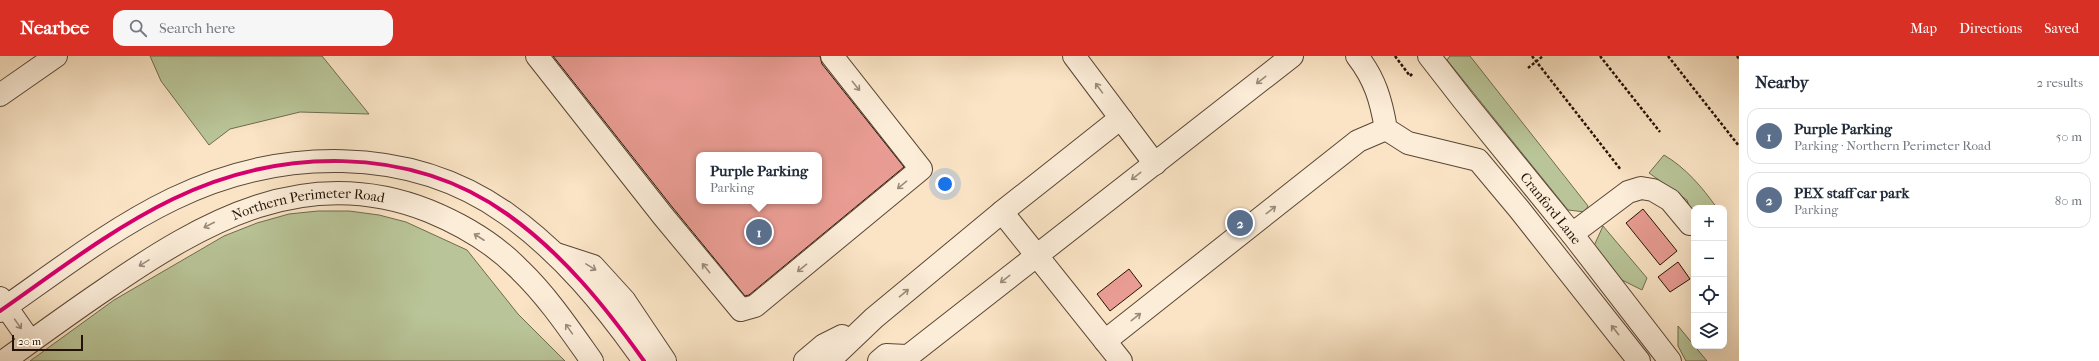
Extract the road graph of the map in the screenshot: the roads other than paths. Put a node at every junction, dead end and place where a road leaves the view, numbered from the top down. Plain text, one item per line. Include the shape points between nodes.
1 (56, 56) edge
2 (537, 56) edge
3 (832, 56) edge
4 (1074, 56) edge
5 (1292, 56) edge
6 (1357, 56) edge
7 (1429, 56) edge
8 (0, 95) edge
9 (1122, 120) junction
10 (1386, 128) junction
11 (1155, 164) junction
12 (1002, 212) junction
13 (1690, 224) dead end
14 (1572, 234) junction
15 (555, 254) junction
16 (1036, 255) junction
17 (2, 305) edge
18 (874, 318) junction
19 (30, 341) junction
20 (1105, 341) junction
21 (3, 358) edge
22 (905, 359) edge
23 (592, 361) edge
24 (644, 361) edge
25 (665, 361) edge
26 (805, 361) edge
27 (829, 361) edge
28 (879, 361) edge
29 (1121, 361) edge
30 (1639, 361) edge
31 (1670, 361) edge

1 - 8 street
3 -> 2 street via 921,168 755,306 741,310
9 -> 4 street
5 -> 11 street
6 - 10 street via 1381,98
7 - 14 street, Cranford Lane
9 - 11 street
9 - 12 street via 1112,125
20 -> 10 street via 1358,141
30 -> 10 street via 1478,160 1408,143
11 -> 16 street
12 - 16 street
18 -> 12 street
13 - 14 street via 1670,200 1653,190 1641,188 1628,192
14 - 31 street, Cranford Lane
15 - 17 street via 506,214 444,180 376,163 306,161 269,166 207,184 174,198 116,230
15 - 24 street via 592,293
15 -> 25 street via 592,266 624,300
16 - 20 street
16 -> 22 street
17 -> 19 street
18 - 26 street via 824,345
18 - 27 street
19 - 21 street, Northern Perimeter Road
23 -> 19 street, Northern Perimeter Road via 540,291 500,251 452,220 399,201 339,193 279,199 218,221 137,267
20 - 29 street
22 - 28 street via 886,356

